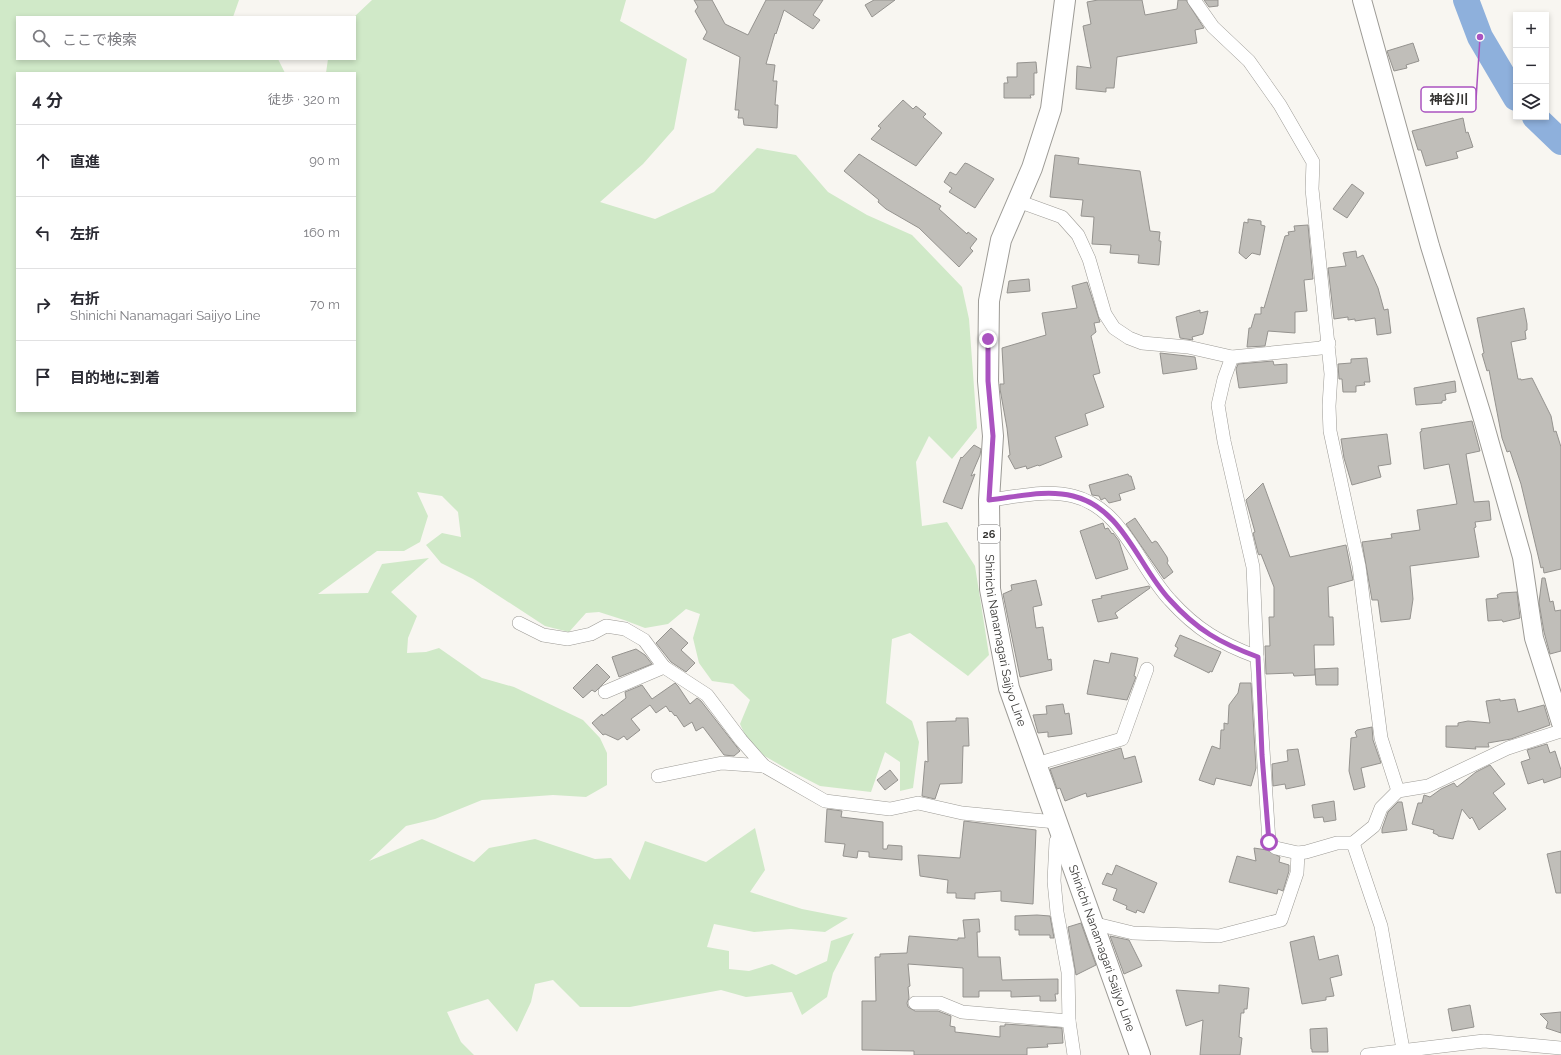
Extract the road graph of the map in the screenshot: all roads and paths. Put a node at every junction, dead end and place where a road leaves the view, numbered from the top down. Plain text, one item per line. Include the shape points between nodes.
1 (1066, 0) edge
2 (1194, 0) edge
3 (1362, 0) edge
4 (1018, 201) junction
5 (1328, 343) junction
6 (1232, 357) junction
7 (989, 500) junction
8 (519, 623) dead end
9 (1258, 657) junction
10 (664, 667) junction
11 (1147, 669) dead end
12 (605, 692) dead end
13 (1561, 723) edge
14 (1561, 731) edge
15 (1036, 764) junction
16 (764, 766) junction
17 (658, 776) dead end
18 (1398, 791) junction
19 (1058, 829) junction
20 (1353, 843) junction
21 (1298, 853) junction
22 (1092, 923) junction
23 (915, 1003) dead end
24 (1069, 1022) junction
25 (1561, 1048) edge
26 (1403, 1053) edge
27 (1074, 1055) edge
28 (1140, 1055) edge
29 (1368, 1055) edge

1 - 4 main road, Shinichi Nanamagari Saijyo Line / 26 via 1050,109 1032,168
2 - 5 street via 1213,27 1249,61 1280,105 1313,162 1312,189
3 - 13 street via 1430,246 1522,557 1534,638
4 - 6 street via 1062,217 1078,235 1090,260 1105,314 1114,328 1142,343 1188,347
4 - 7 main road, Shinichi Nanamagari Saijyo Line / 26 via 1000,240 989,301 988,381 993,436
5 - 6 street via 1321,348
5 - 18 street via 1331,374 1330,431 1359,566 1381,738
6 - 9 street via 1218,405 1253,567
7 - 9 street via 1049,493 1073,496 1092,503 1111,517 1168,599 1194,624 1227,646
7 - 15 main road, Shinichi Nanamagari Saijyo Line / 26 via 990,589 1009,688
8 - 10 street via 543,635 568,639 591,634 606,626 625,629 644,640
9 - 21 street via 1269,842 1276,848
10 - 12 street
10 - 16 street via 707,695
11 - 15 street via 1122,739
14 - 18 street via 1508,748 1428,786
15 - 19 main road, Shinichi Nanamagari Saijyo Line / 26
16 - 17 street via 722,763
16 - 19 street via 825,801 890,810 918,804
18 - 20 street via 1381,808 1374,826
19 - 22 main road, Shinichi Nanamagari Saijyo Line / 26
19 - 24 street via 1054,881 1068,972
20 - 21 street via 1337,843
20 - 26 street via 1381,926
21 - 22 street via 1297,873 1281,920 1218,936 1133,933
22 - 28 main road, Shinichi Nanamagari Saijyo Line / 26
23 - 24 street via 940,1003 962,1012
24 - 27 street
25 - 26 street via 1484,1041
26 - 29 street

